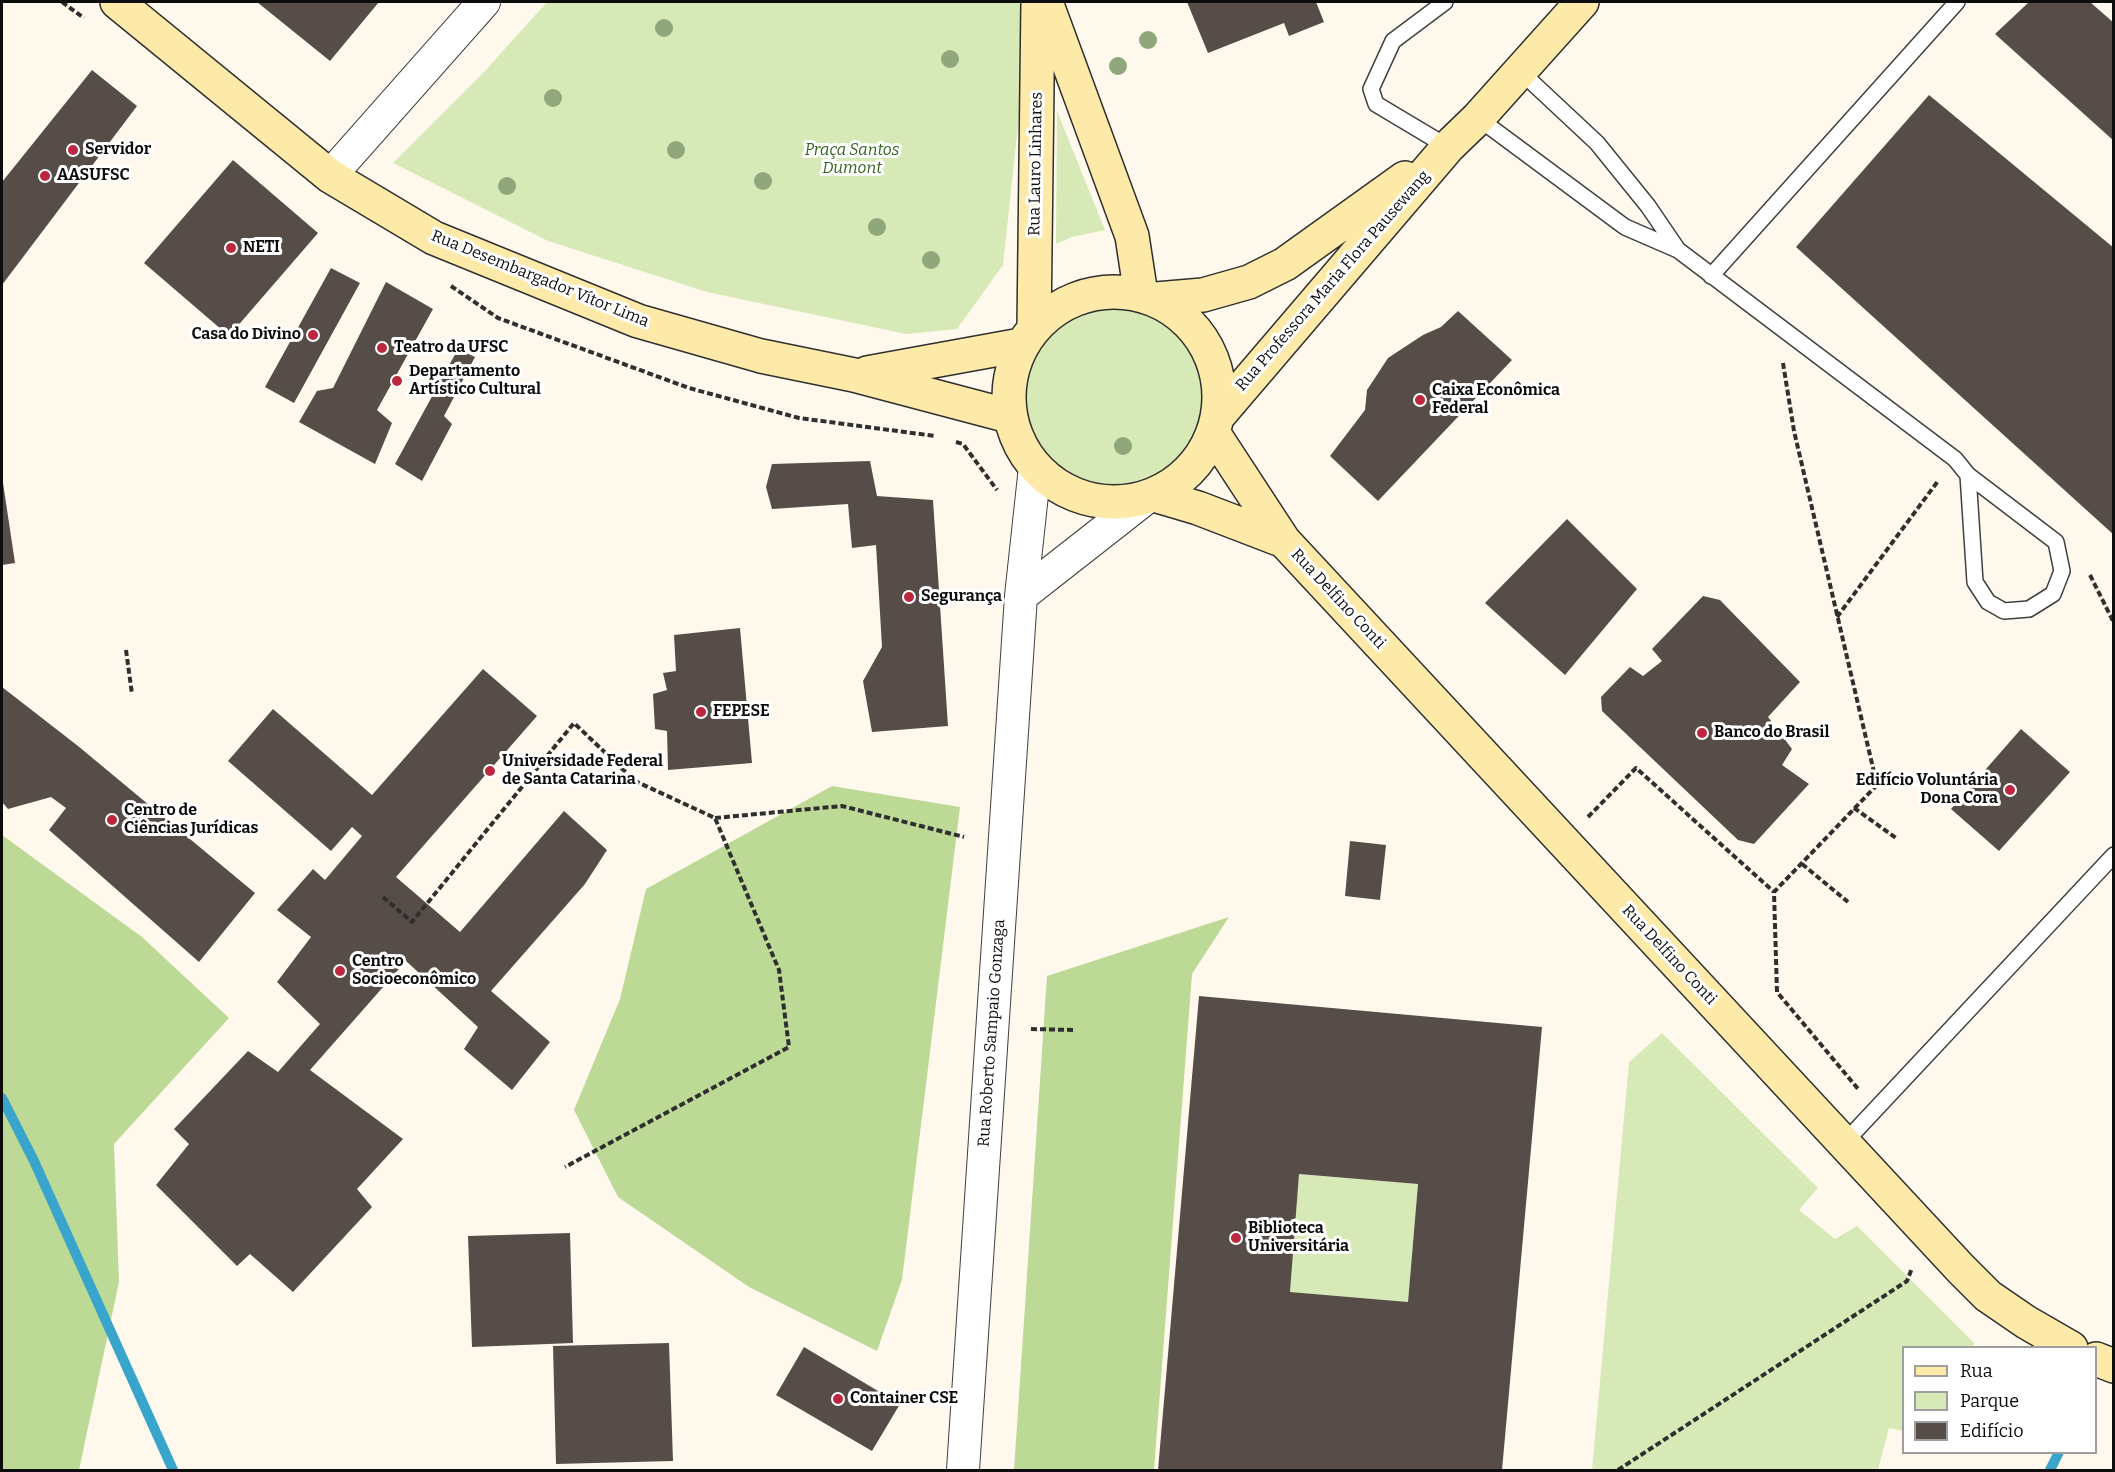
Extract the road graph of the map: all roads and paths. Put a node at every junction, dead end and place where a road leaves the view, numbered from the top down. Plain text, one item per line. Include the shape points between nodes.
1 (117, 2) edge
2 (484, 2) edge
3 (1038, 2) edge
4 (1046, 2) edge
5 (1445, 2) edge
6 (1582, 2) edge
7 (1957, 2) edge
8 (1520, 71) junction
9 (1478, 118) junction
10 (1448, 147) junction
11 (330, 176) junction
12 (1678, 250) junction
13 (1712, 276) junction
14 (1148, 297) junction
15 (498, 318) dead end
16 (1778, 325) junction
17 (1028, 336) junction
18 (854, 375) junction
19 (1009, 416) junction
20 (1216, 424) junction
21 (938, 436) dead end
22 (946, 439) dead end
23 (1955, 459) junction
24 (1035, 467) junction
25 (1968, 475) junction
26 (998, 490) dead end
27 (1150, 496) junction
28 (1284, 541) junction
29 (1022, 596) junction
30 (1836, 617) junction
31 (126, 650) dead end
32 (132, 694) dead end
33 (1854, 808) junction
34 (716, 818) junction
35 (964, 837) dead end
36 (1896, 838) dead end
37 (1564, 842) junction
38 (2114, 855) edge
39 (1802, 864) junction
40 (1774, 892) junction
41 (384, 897) dead end
42 (1848, 902) dead end
43 (1031, 1029) dead end
44 (1074, 1030) dead end
45 (1875, 1110) junction
46 (1844, 1143) junction
47 (565, 1167) dead end
48 (1930, 1236) junction
49 (2069, 1346) edge
50 (2097, 1359) edge
51 (2114, 1366) edge
52 (963, 1470) edge
53 (1618, 1470) edge

1 - 11 main road, Rua Desembargador Vítor Lima
2 - 11 street
3 - 17 main road, Rua Lauro Linhares
4 - 14 main road via 1132,236
5 - 10 lane via 1393,41 1371,89 1376,104
6 - 8 main road, Rua Professora Maria Flora Pausewang
7 - 13 lane
8 - 9 main road, Rua Professora Maria Flora Pausewang
8 - 12 lane via 1597,143
9 - 10 main road, Rua Professora Maria Flora Pausewang
9 - 12 lane via 1625,227
10 - 14 main road, Rua Professora Maria Flora Pausewang via 1285,264 1249,282 1203,295
10 - 20 main road, Rua Professora Maria Flora Pausewang
11 - 18 main road, Rua Desembargador Vítor Lima via 434,238 638,321 762,356
12 - 13 lane
13 - 16 lane
14 - 17 main road via 1098,292 1058,307
14 - 20 main road via 1194,327 1205,347 1216,368
15 - 21 path via 689,388 799,418
16 - 23 lane
16 - 30 path via 1794,431
17 - 18 main road, Rua Desembargador Vítor Lima
17 - 19 main road via 1009,380
18 - 19 main road, Rua Desembargador Vítor Lima
19 - 24 main road via 1019,444
20 - 27 main road via 1200,459 1179,481
20 - 28 main road, Rua Delfino Conti
22 - 26 path via 963,444
23 - 25 lane
23 - 30 path
24 - 27 main road via 1058,487 1086,499 1116,503
24 - 29 street, Rua Roberto Sampaio Gonzaga
25 - 25 lane via 1975,582 1988,602 2004,610 2029,609 2053,594 2062,571 2056,542
27 - 28 main road, Rua Delfino Conti via 1198,508
27 - 29 street
28 - 37 main road, Rua Delfino Conti
29 - 52 street, Rua Roberto Sampaio Gonzaga
30 - 33 path via 1877,785
31 - 32 path
33 - 36 path
33 - 39 path
34 - 35 path via 842,806
34 - 41 path via 635,781 574,723 412,922
34 - 47 path via 779,970 789,1047
37 - 40 path via 1636,768
37 - 46 main road, Rua Delfino Conti
38 - 45 lane
39 - 40 path
39 - 42 path
40 - 45 path via 1778,992
43 - 44 path
45 - 46 lane
46 - 48 main road, Rua Delfino Conti
48 - 49 main road, Rua Delfino Conti via 1988,1296
48 - 53 path via 1907,1281
50 - 51 main road

